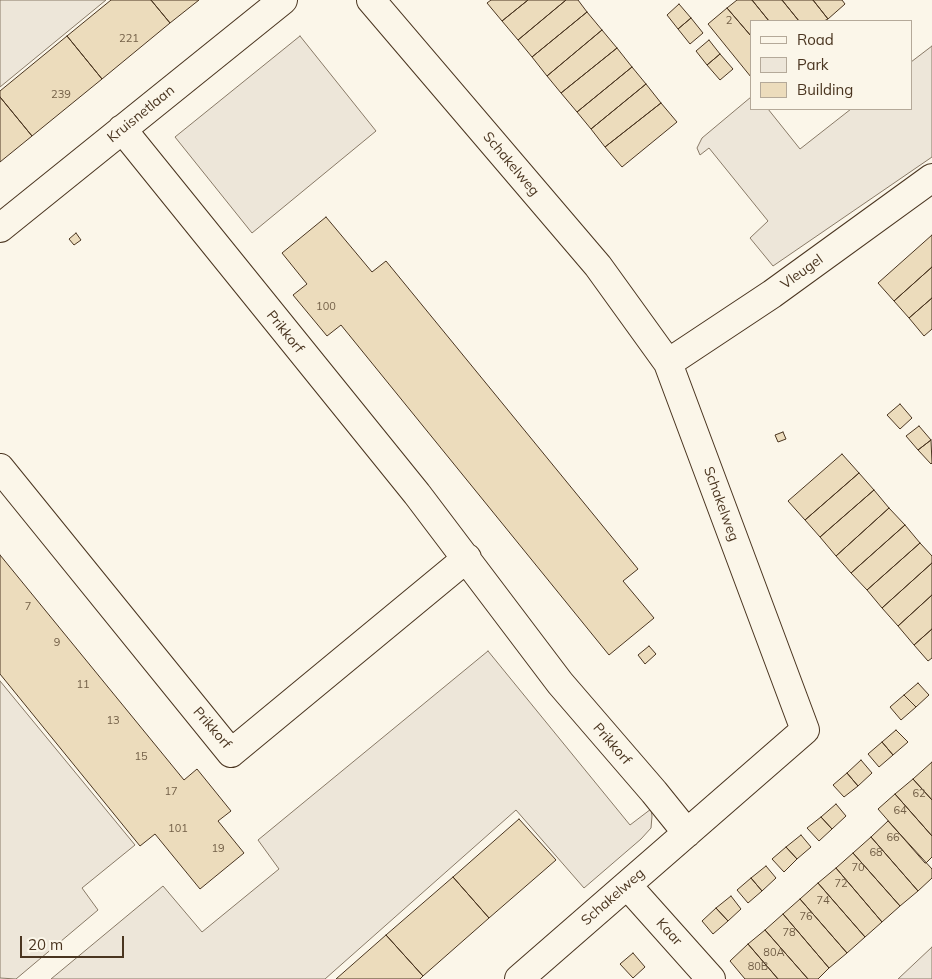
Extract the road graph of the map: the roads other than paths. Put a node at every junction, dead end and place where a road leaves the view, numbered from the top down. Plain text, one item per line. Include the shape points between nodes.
1 (283, 0) edge
2 (371, 0) edge
3 (122, 129) junction
4 (932, 178) edge
5 (0, 228) edge
6 (668, 363) junction
7 (0, 468) edge
8 (467, 558) junction
9 (687, 833) junction
10 (627, 884) junction
11 (519, 979) edge
12 (711, 979) edge

1 - 3 street, Kruisnetlaan
2 - 6 street, Schakelweg via 598,266
3 - 5 street, Kruisnetlaan
3 - 8 street, Prikkorf
4 - 6 street, Vleugel via 772,294
6 - 9 street, Schakelweg via 805,730
7 - 8 street, Prikkorf via 231,753
8 - 9 street, Prikkorf via 560,683
9 - 10 street, Schakelweg
10 - 11 street, Schakelweg
10 - 12 street, Kaar

